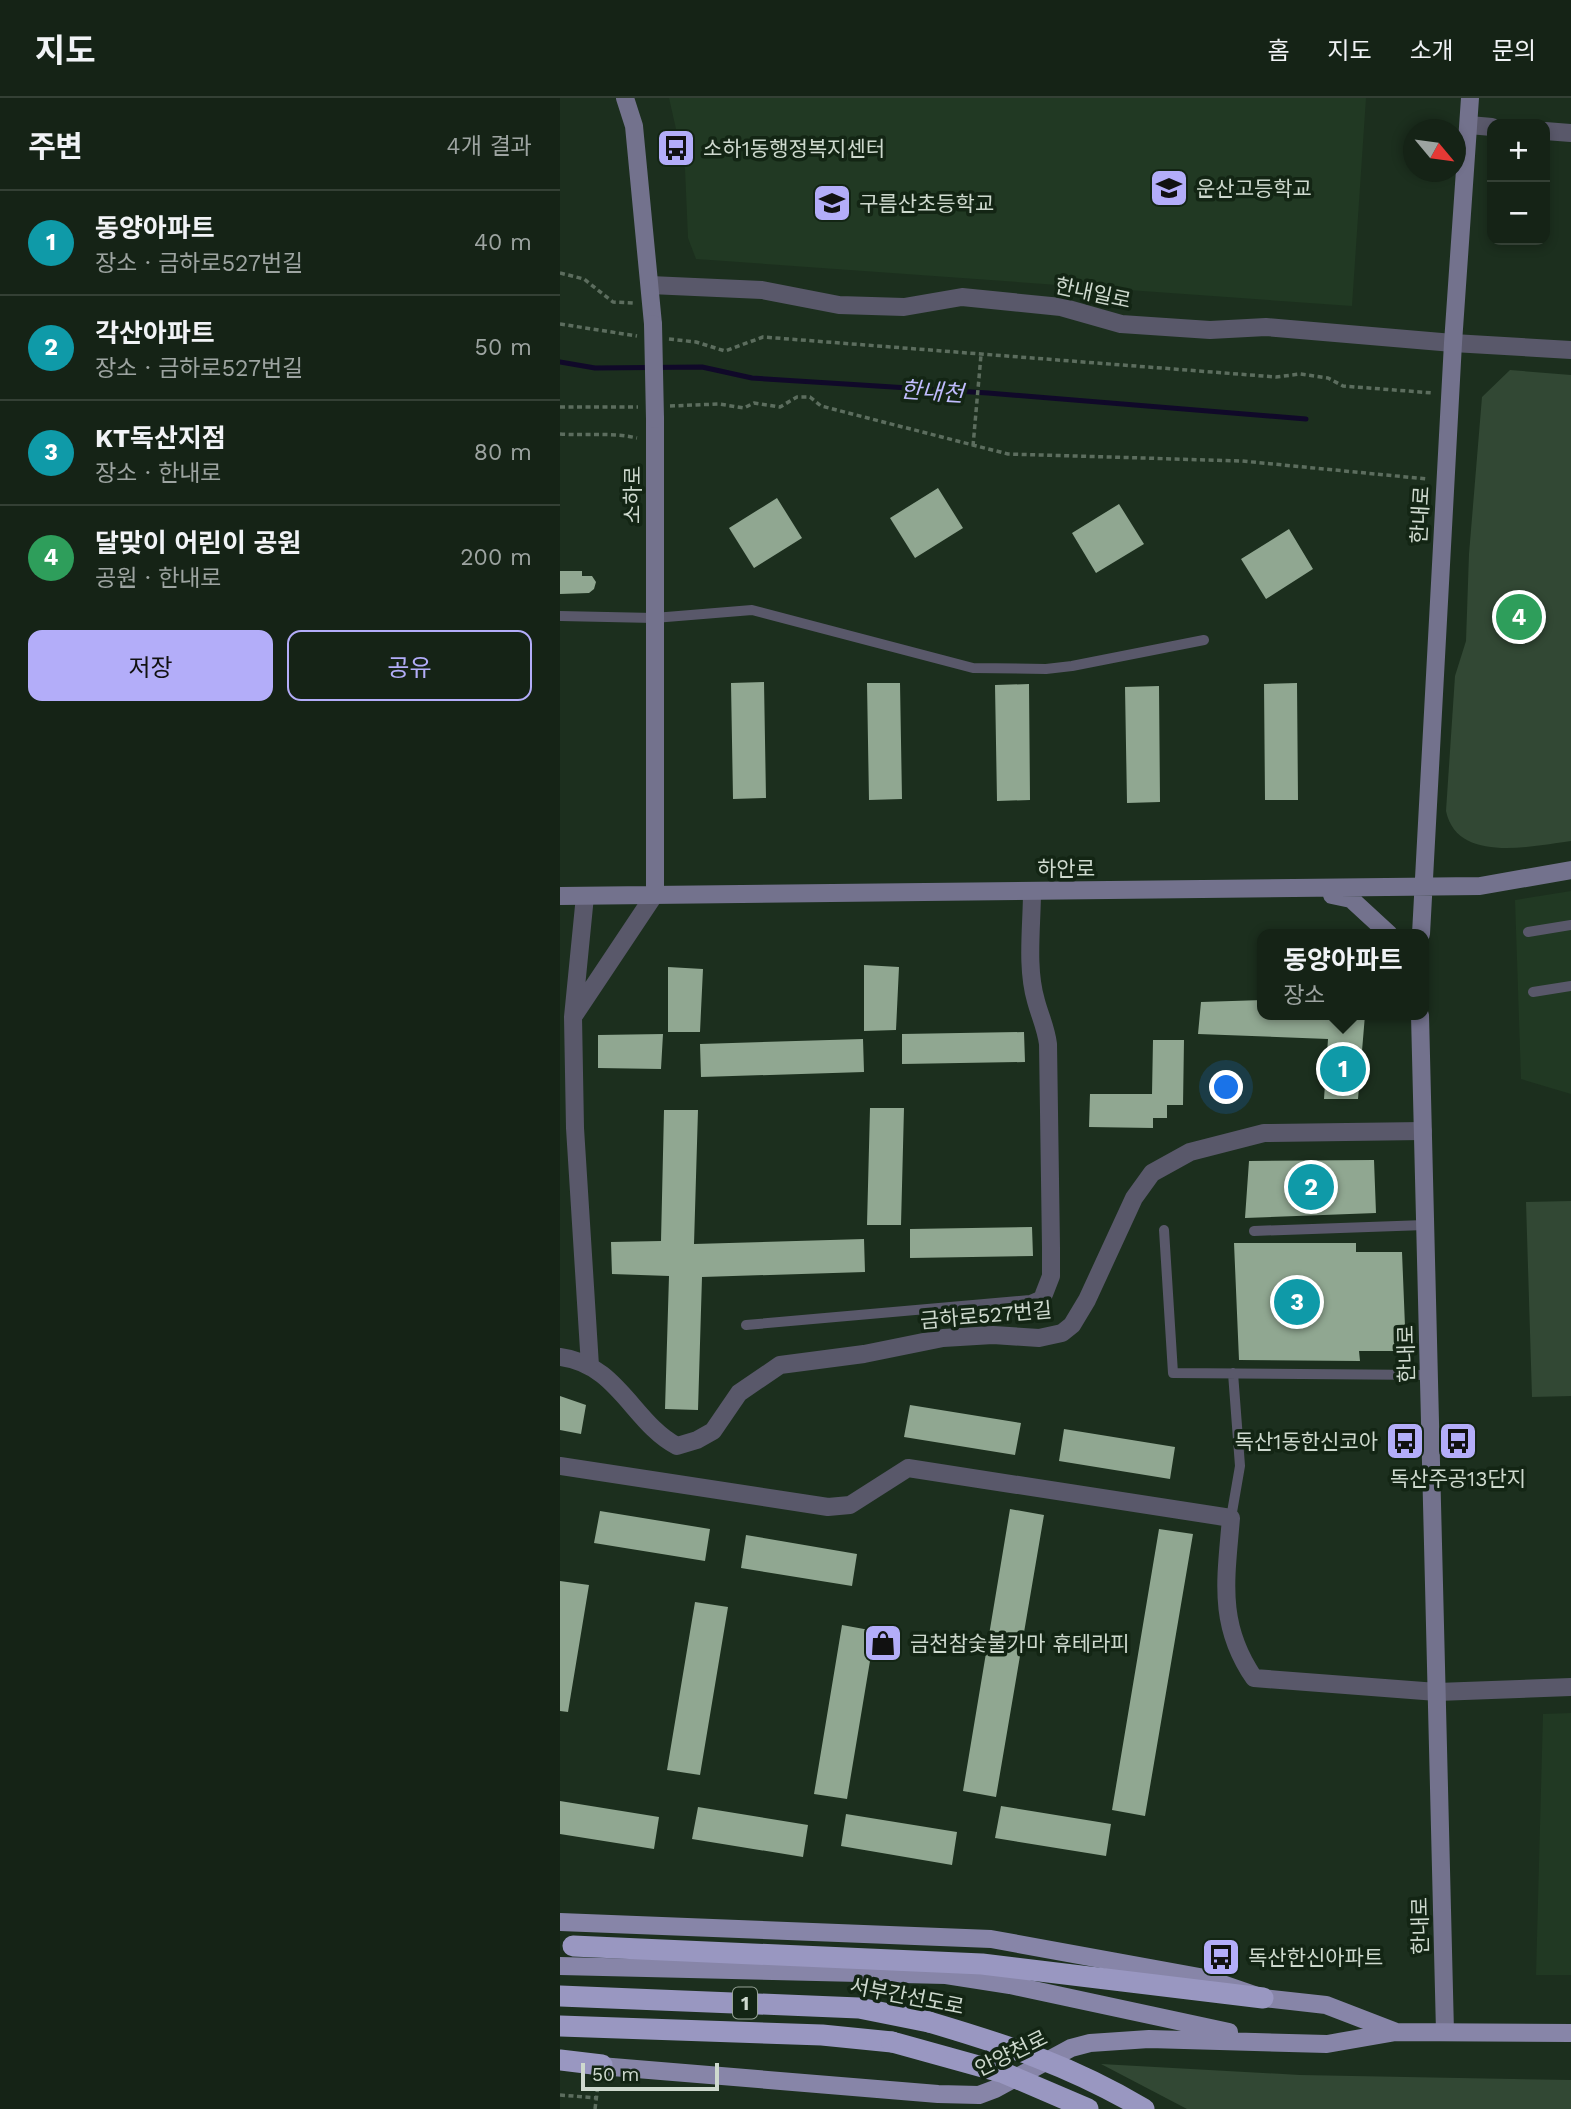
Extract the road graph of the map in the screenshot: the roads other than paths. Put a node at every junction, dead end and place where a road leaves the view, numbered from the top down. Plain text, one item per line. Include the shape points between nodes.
1 (625, 98) edge
2 (1470, 98) edge
3 (1469, 125) junction
4 (1487, 127) edge
5 (1550, 131) edge
6 (1571, 133) edge
7 (650, 294) junction
8 (1453, 343) junction
9 (1571, 350) edge
10 (560, 616) edge
11 (654, 618) junction
12 (1204, 640) dead end
13 (1571, 870) edge
14 (1422, 887) junction
15 (1305, 890) junction
16 (1032, 891) junction
17 (655, 894) junction
18 (560, 896) edge
19 (585, 896) junction
20 (1571, 925) edge
21 (1384, 929) edge
22 (1420, 929) edge
23 (1528, 932) dead end
24 (1571, 986) edge
25 (1533, 992) dead end
26 (573, 1017) junction
27 (1420, 1020) edge
28 (568, 1128) edge
29 (1423, 1131) junction
30 (1425, 1225) junction
31 (1164, 1230) dead end
32 (1254, 1231) dead end
33 (1044, 1294) joint
34 (746, 1325) dead end
35 (560, 1357) edge
36 (590, 1366) junction
37 (1233, 1373) junction
38 (1429, 1375) junction
39 (560, 1466) edge
40 (1231, 1518) junction
41 (1571, 1687) edge
42 (1437, 1692) junction
43 (560, 1922) edge
44 (573, 1947) dead end
45 (560, 1966) edge
46 (560, 1996) edge
47 (1263, 1997) junction
48 (560, 2026) edge
49 (1396, 2032) junction
50 (1445, 2032) junction
51 (1571, 2033) edge
52 (1268, 2040) junction
53 (560, 2062) edge
54 (600, 2074) joint
55 (1088, 2109) edge
56 (1144, 2109) edge

1 - 7 main road, 소하로 via 634,126
2 - 3 main road, 한내로
3 - 4 street
3 - 8 main road, 한내로
5 - 6 street
7 - 8 street, 한내일로 via 762,290 839,305 904,307 962,297 1061,307 1121,324 1210,330 1266,327
7 - 11 main road, 소하로, bridge via 661,412 655,442
8 - 9 street, 한내일로
8 - 14 main road, 한내로
10 - 11 lane
11 - 12 lane via 752,610 973,668 1059,668
11 - 17 main road, 소하로
13 - 14 main road, 하안로 via 1480,886
14 - 15 main road, 하안로
14 - 22 main road, 한내로
15 - 16 main road, 하안로
15 - 21 main road via 1351,899
16 - 17 main road, 하안로
16 - 33 street via 1031,969 1048,1044 1051,1276
17 - 19 main road, 하안로
17 - 26 street
18 - 19 main road, 하안로
19 - 26 street
20 - 23 lane
24 - 25 lane
26 - 28 street
27 - 29 main road, 한내로
28 - 36 street
29 - 30 main road, 한내로
29 - 36 street, 금하로527번길 via 1264,1133 1190,1153 1152,1173 1109,1247 1087,1300 1062,1333 1040,1338 943,1338 780,1365 739,1393 713,1431 677,1446 659,1436 628,1396
30 - 32 lane
30 - 38 main road, 한내로
31 - 37 lane via 1173,1373
33 - 34 lane via 1030,1300
35 - 36 street, 금하로527번길
37 - 38 lane
37 - 40 lane via 1240,1466
38 - 42 main road, 한내로
39 - 40 street via 828,1507 850,1505 908,1468
40 - 42 street via 1224,1600 1238,1655 1254,1678
41 - 42 street
42 - 50 main road, 한내로
43 - 47 main road, 안양천로 via 991,1939 1205,1978
44 - 47 highway via 982,1964
45 - 52 main road via 946,1975
46 - 56 highway, 서부간선도로 / 1, bridge via 859,2008 929,2022 1051,2061
47 - 49 main road, 안양천로 via 1326,2005
48 - 55 highway, 1, bridge via 822,2035 891,2042 1004,2073
49 - 50 main road, 안양천로
49 - 52 main road, 안양천로 via 1327,2044
50 - 51 main road, 안양천로
52 - 54 main road, 안양천로 via 1090,2043 1071,2048 979,2095
53 - 54 highway

